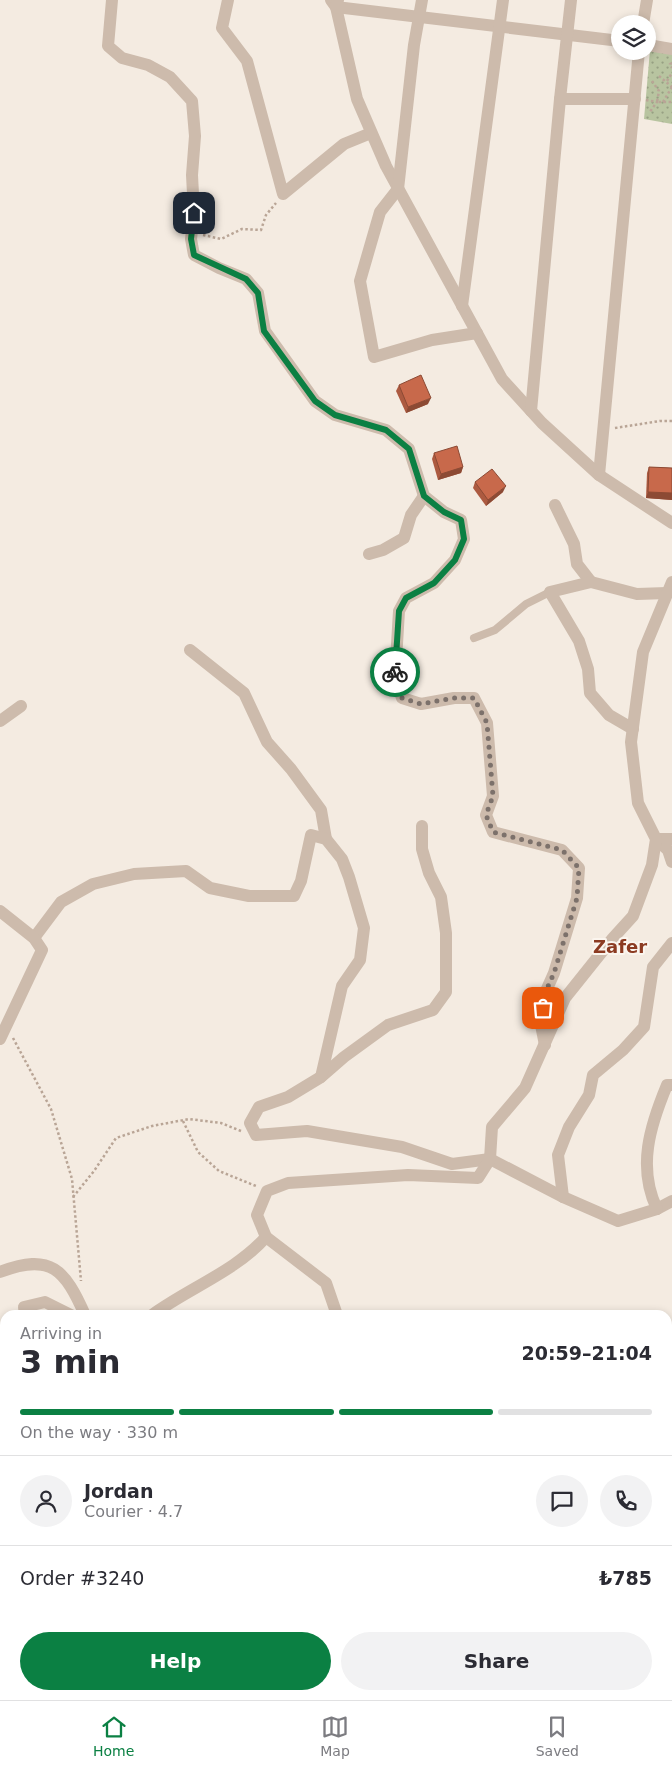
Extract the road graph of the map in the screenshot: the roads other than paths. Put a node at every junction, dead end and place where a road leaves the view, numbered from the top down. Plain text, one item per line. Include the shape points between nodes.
1 (112, 0) edge
2 (228, 0) edge
3 (422, 0) edge
4 (502, 0) edge
5 (571, 0) edge
6 (647, 0) edge
7 (335, 2) edge
8 (420, 15) junction
9 (644, 15) edge
10 (500, 28) junction
11 (567, 34) junction
12 (611, 40) edge
13 (656, 46) edge
14 (672, 49) edge
15 (639, 60) edge
16 (560, 99) junction
17 (635, 99) junction
18 (371, 133) junction
19 (398, 189) junction
20 (462, 306) junction
21 (477, 333) junction
22 (531, 411) junction
23 (599, 475) junction
24 (424, 496) junction
25 (555, 506) dead end
26 (672, 523) edge
27 (369, 554) dead end
28 (591, 582) junction
29 (669, 588) edge
30 (550, 592) junction
31 (474, 638) dead end
32 (190, 650) dead end
33 (21, 706) dead end
34 (0, 721) edge
35 (633, 729) junction
36 (422, 826) dead end
37 (326, 839) junction
38 (656, 839) junction
39 (672, 839) edge
40 (672, 862) edge
41 (0, 911) edge
42 (34, 938) junction
43 (672, 943) edge
44 (3, 1034) edge
45 (545, 1045) junction
46 (321, 1077) junction
47 (672, 1085) edge
48 (490, 1159) junction
49 (563, 1196) junction
50 (672, 1201) edge
51 (657, 1209) junction
52 (266, 1237) junction
53 (0, 1272) edge
54 (24, 1310) edge
55 (61, 1310) edge
56 (83, 1310) edge
57 (162, 1310) edge
58 (335, 1310) edge

1 - 24 street via 108,46 122,58 148,65 170,77 192,101 195,136 191,239 194,255 246,279 258,293 264,331 315,401 335,415 386,430 409,449
2 - 18 street via 222,28 247,61 283,194 344,144
3 - 8 street
4 - 10 street
5 - 11 street
6 - 9 street
7 - 8 street
7 - 18 street via 357,99
8 - 10 street
8 - 19 street
10 - 11 street
10 - 20 street
11 - 12 street
11 - 16 street
13 - 14 street
15 - 17 street
16 - 17 street
16 - 22 street
17 - 23 street
18 - 19 street
19 - 20 street
19 - 21 street via 380,212 360,281 374,357 432,340
20 - 21 street
21 - 22 street via 502,379
22 - 23 street
23 - 26 street
24 - 27 street via 412,515 404,538
24 - 45 street via 444,512 461,520 464,539 455,560 434,583 406,598 399,611 395,677 402,698 421,704 474,698 487,723 493,796 486,815 493,832 562,850 579,868 577,898 546,991 541,1025
25 - 28 street via 574,544 577,564
28 - 29 street via 637,594
28 - 30 street
29 - 35 street via 643,652
30 - 31 lane via 526,604 495,630
30 - 35 street via 579,641 588,669 590,693 609,715
32 - 37 street via 244,693 267,742 321,810
33 - 34 street
35 - 38 street via 631,742 638,803
36 - 46 street via 422,849 441,897 446,932 446,992 433,1010 388,1025
37 - 42 street via 311,835 301,881 294,896 249,896 210,888 186,871 134,874 94,884 61,902
37 - 46 street via 342,859 364,928 360,960 342,986
38 - 39 street
38 - 40 street via 668,850
38 - 45 street via 652,865 633,916 565,998
41 - 42 street
42 - 44 street via 42,950
43 - 49 street via 653,968 644,1028 593,1075 589,1095 569,1127 558,1155
45 - 48 street via 525,1088 492,1128
46 - 48 street via 288,1096 259,1107 250,1123 256,1135 306,1131 402,1147 452,1164
47 - 51 street via 667,1085 656,1112 646,1150 649,1192
48 - 49 street
48 - 52 street via 478,1178 408,1176 288,1183 267,1191 257,1215
49 - 51 street via 618,1221
50 - 51 street
52 - 57 street via 251,1254
52 - 58 street via 326,1283
53 - 56 street via 18,1265 44,1264 63,1275
54 - 55 street via 24,1307 45,1302

